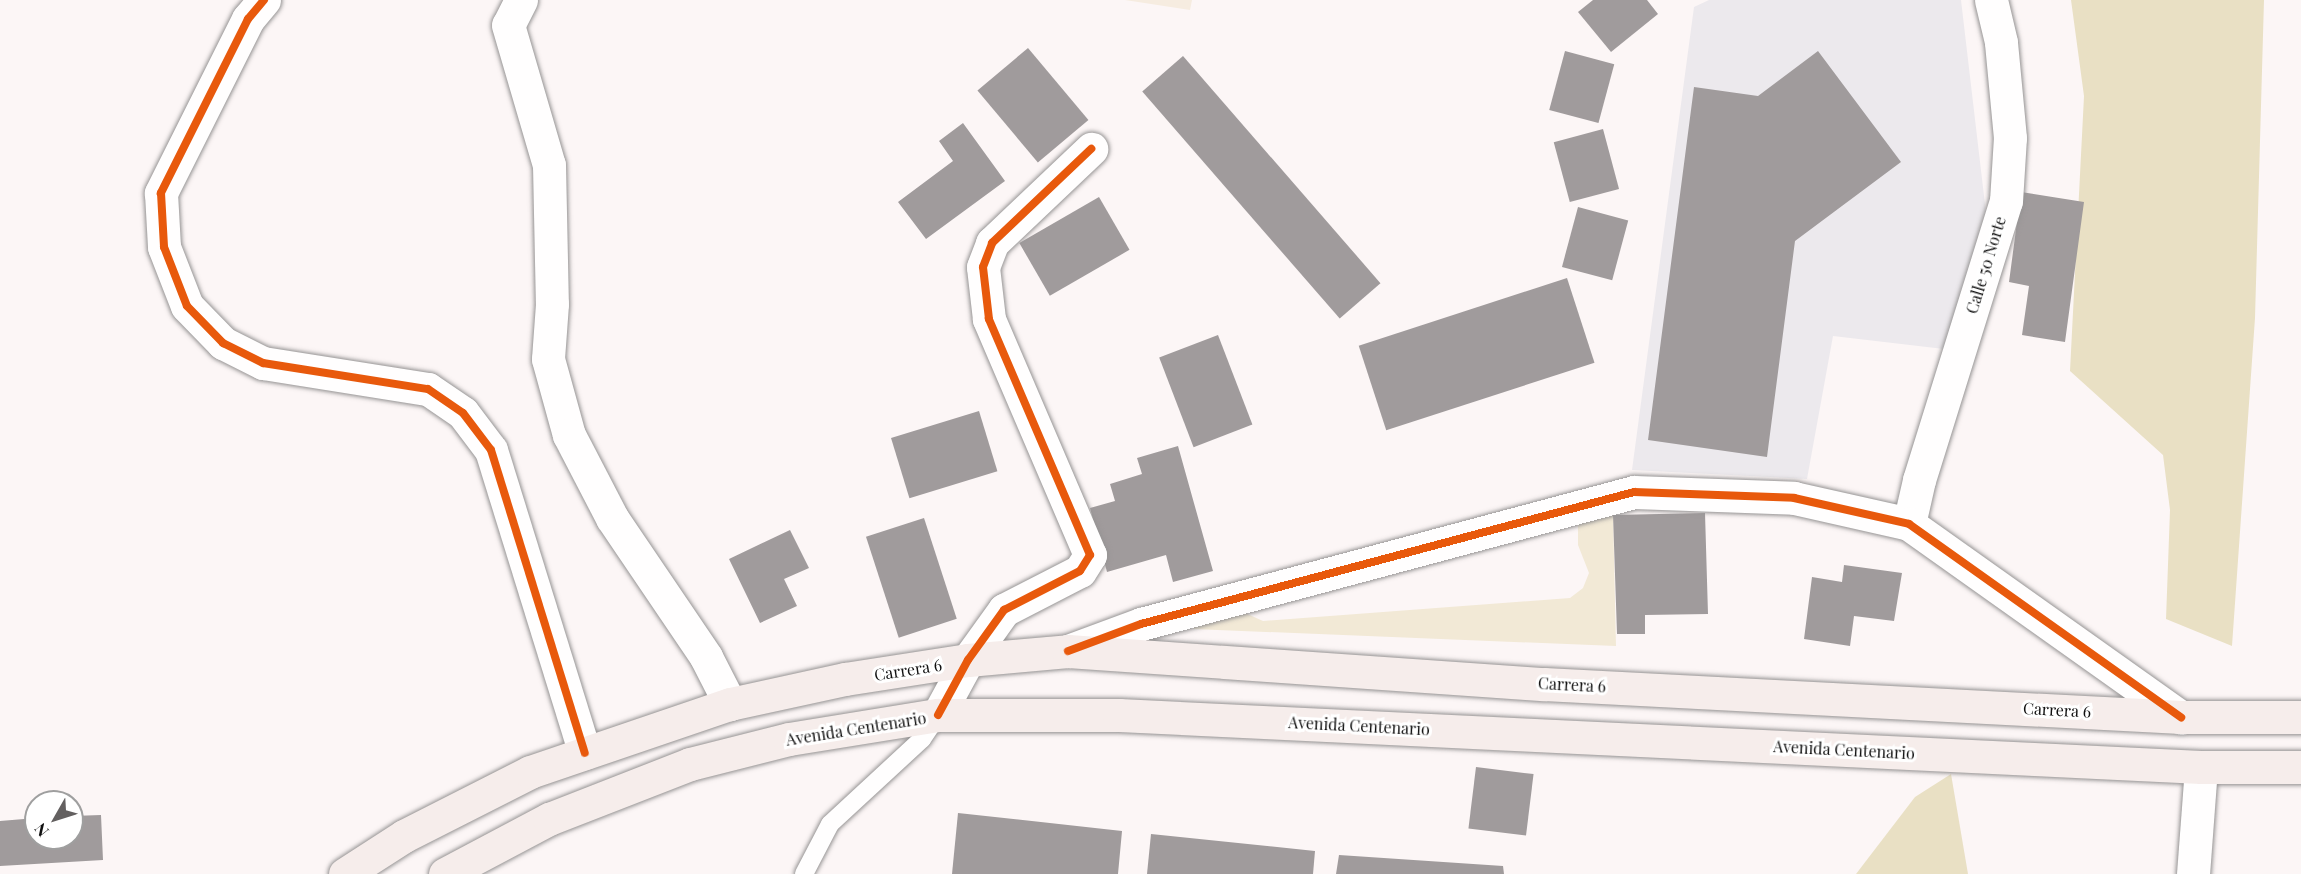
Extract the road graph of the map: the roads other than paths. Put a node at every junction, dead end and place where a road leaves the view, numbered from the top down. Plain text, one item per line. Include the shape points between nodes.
1 (264, 0) edge
2 (521, 0) edge
3 (1991, 0) edge
4 (1092, 149) dead end
5 (1909, 524) junction
6 (1068, 651) junction
7 (968, 660) junction
8 (730, 704) junction
9 (938, 715) junction
10 (2181, 717) junction
11 (2301, 717) edge
12 (585, 753) junction
13 (2201, 767) junction
14 (2301, 768) edge
15 (345, 874) edge
16 (445, 874) edge
17 (804, 874) edge
18 (2193, 874) edge

1 - 12 street via 248,19 161,193 164,247 187,306 223,343 263,363 428,389 463,413 491,450
2 - 8 street via 508,25 549,165 552,304 548,359 569,435 612,518 705,657
3 - 5 street, Calle 50 Norte via 2001,42 2010,138 2006,201 1919,480
4 - 7 street via 992,243 983,267 989,318 1090,555 1080,571 1010,605
5 - 6 street via 1794,498 1634,492 1141,624
5 - 10 street
6 - 7 main road, Carrera 6
6 - 10 main road, Carrera 6 via 1544,684
7 - 8 main road, Carrera 6
7 - 9 street
8 - 12 main road, Carrera 6
9 - 13 main road, Avenida Centenario via 1119,715
9 - 16 main road, Avenida Centenario via 789,739 690,764 549,819
9 - 17 lane via 922,739 830,824
10 - 11 main road, Carrera 6
12 - 15 main road, Carrera 6 via 519,778 404,836
13 - 14 main road, Avenida Centenario
13 - 18 street

